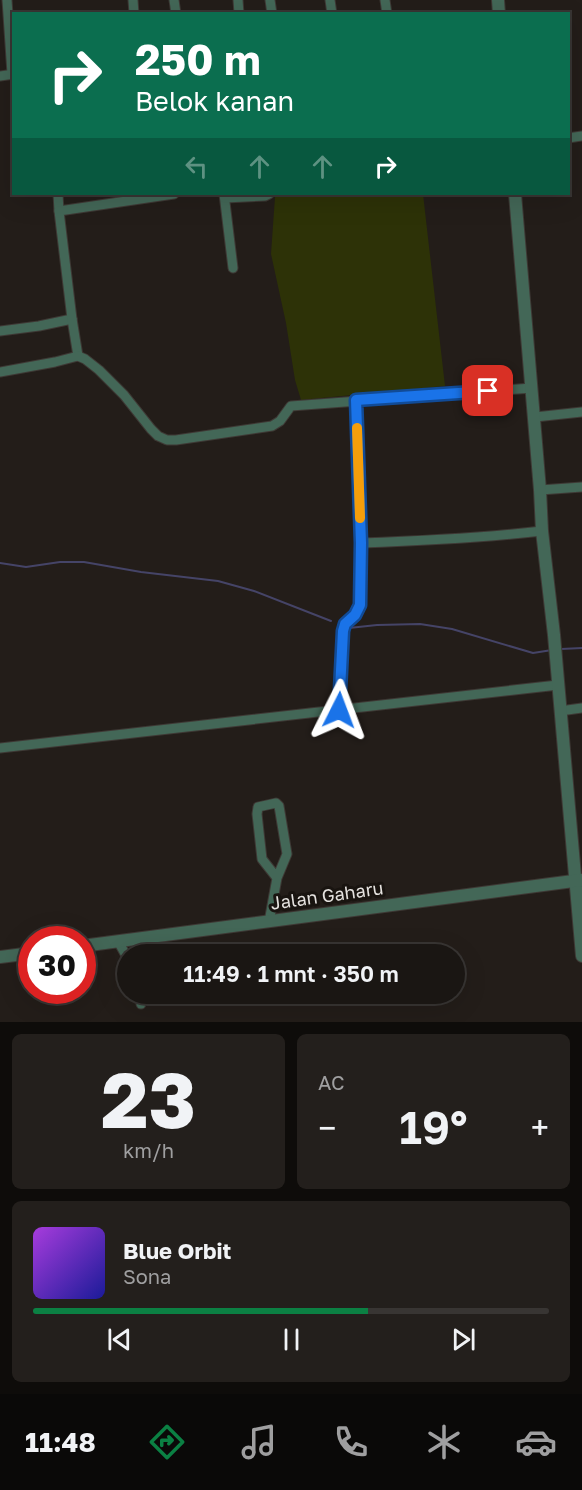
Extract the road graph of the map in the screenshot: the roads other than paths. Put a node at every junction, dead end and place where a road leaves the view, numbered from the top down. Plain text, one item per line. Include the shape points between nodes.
1 (7, 0) edge
2 (12, 62) edge
3 (58, 195) edge
4 (167, 195) edge
5 (267, 195) edge
6 (515, 195) edge
7 (225, 196) edge
8 (59, 210) junction
9 (233, 268) dead end
10 (72, 319) junction
11 (0, 331) edge
12 (78, 356) junction
13 (0, 372) edge
14 (532, 388) junction
15 (356, 400) junction
16 (582, 412) edge
17 (534, 417) junction
18 (582, 487) edge
19 (540, 490) junction
20 (542, 531) junction
21 (361, 543) junction
22 (558, 685) junction
23 (582, 708) edge
24 (339, 710) junction
25 (560, 711) junction
26 (0, 748) edge
27 (278, 878) junction
28 (579, 880) edge
29 (269, 922) junction
30 (118, 941) junction
31 (96, 944) edge
32 (120, 944) edge
33 (18, 954) edge
34 (582, 956) edge
35 (0, 957) edge

1 - 2 street
3 - 8 street
4 - 8 street
5 - 7 street
6 - 14 street
7 - 9 street
8 - 10 street
10 - 11 street
10 - 12 street
12 - 13 street
12 - 15 street via 99,370 151,429 167,440 272,426 291,406
14 - 15 street
14 - 17 street
15 - 21 street
16 - 17 street
17 - 19 street
18 - 19 street
19 - 20 street
20 - 21 street
20 - 22 street
21 - 24 street via 360,605 343,631
22 - 24 street
22 - 25 street
23 - 25 street
24 - 26 street
25 - 28 street
27 - 27 street via 287,849 276,803 258,807 257,814 262,859
27 - 29 street
28 - 29 street, Jalan Gaharu
28 - 34 street
29 - 30 street, Jalan Gaharu
30 - 31 street, Jalan Gaharu
30 - 32 street
33 - 35 street

